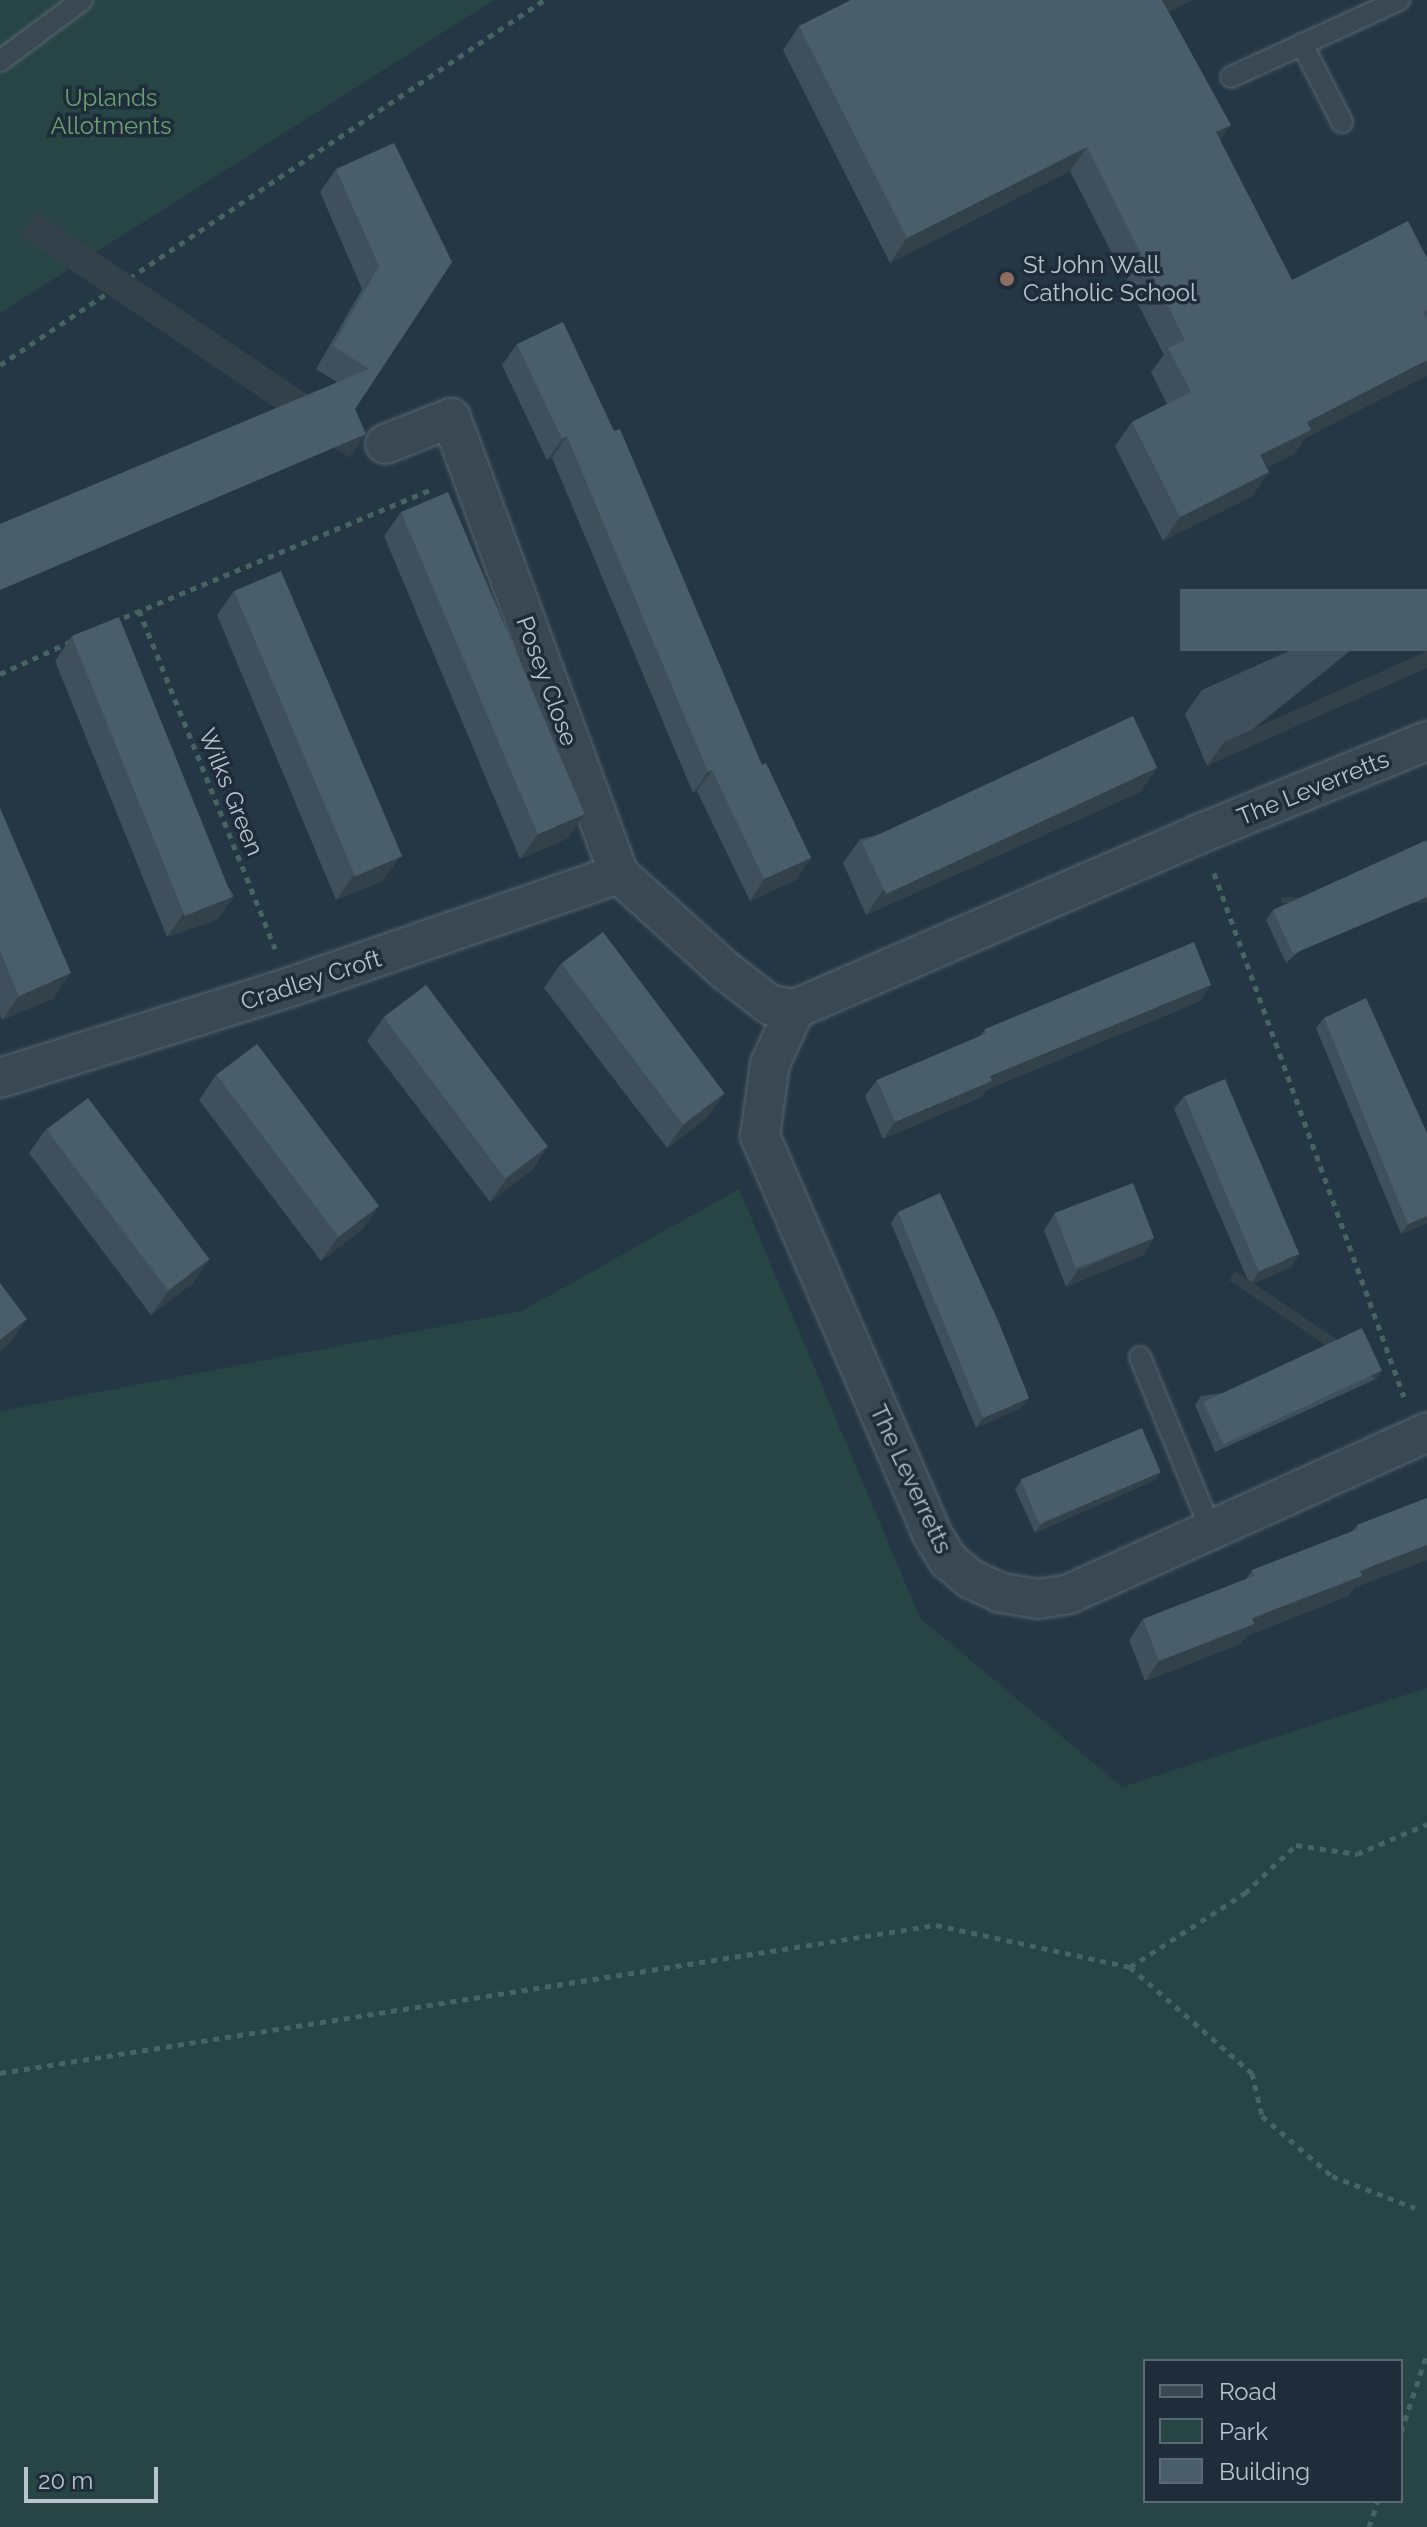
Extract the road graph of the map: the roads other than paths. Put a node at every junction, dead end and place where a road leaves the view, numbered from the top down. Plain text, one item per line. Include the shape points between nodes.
1 (82, 0) edge
2 (1399, 0) edge
3 (1302, 44) junction
4 (0, 61) edge
5 (1231, 77) dead end
6 (1342, 122) dead end
7 (385, 444) dead end
8 (1427, 741) edge
9 (619, 874) junction
10 (795, 1009) junction
11 (0, 1078) edge
12 (1140, 1357) dead end
13 (1422, 1434) edge
14 (1211, 1530) junction

1 - 4 lane
2 - 3 lane
3 - 5 lane
3 - 6 lane
7 - 9 street, Posey Close via 451,418
8 - 10 street, The Leverretts
9 - 10 street, Posey Close via 770,1005
9 - 11 street, Cradley Croft via 290,987
10 - 14 street, The Leverretts via 770,1064 760,1136 931,1532 948,1560 1001,1593 1038,1599 1069,1594
12 - 14 lane
13 - 14 street, The Leverretts

